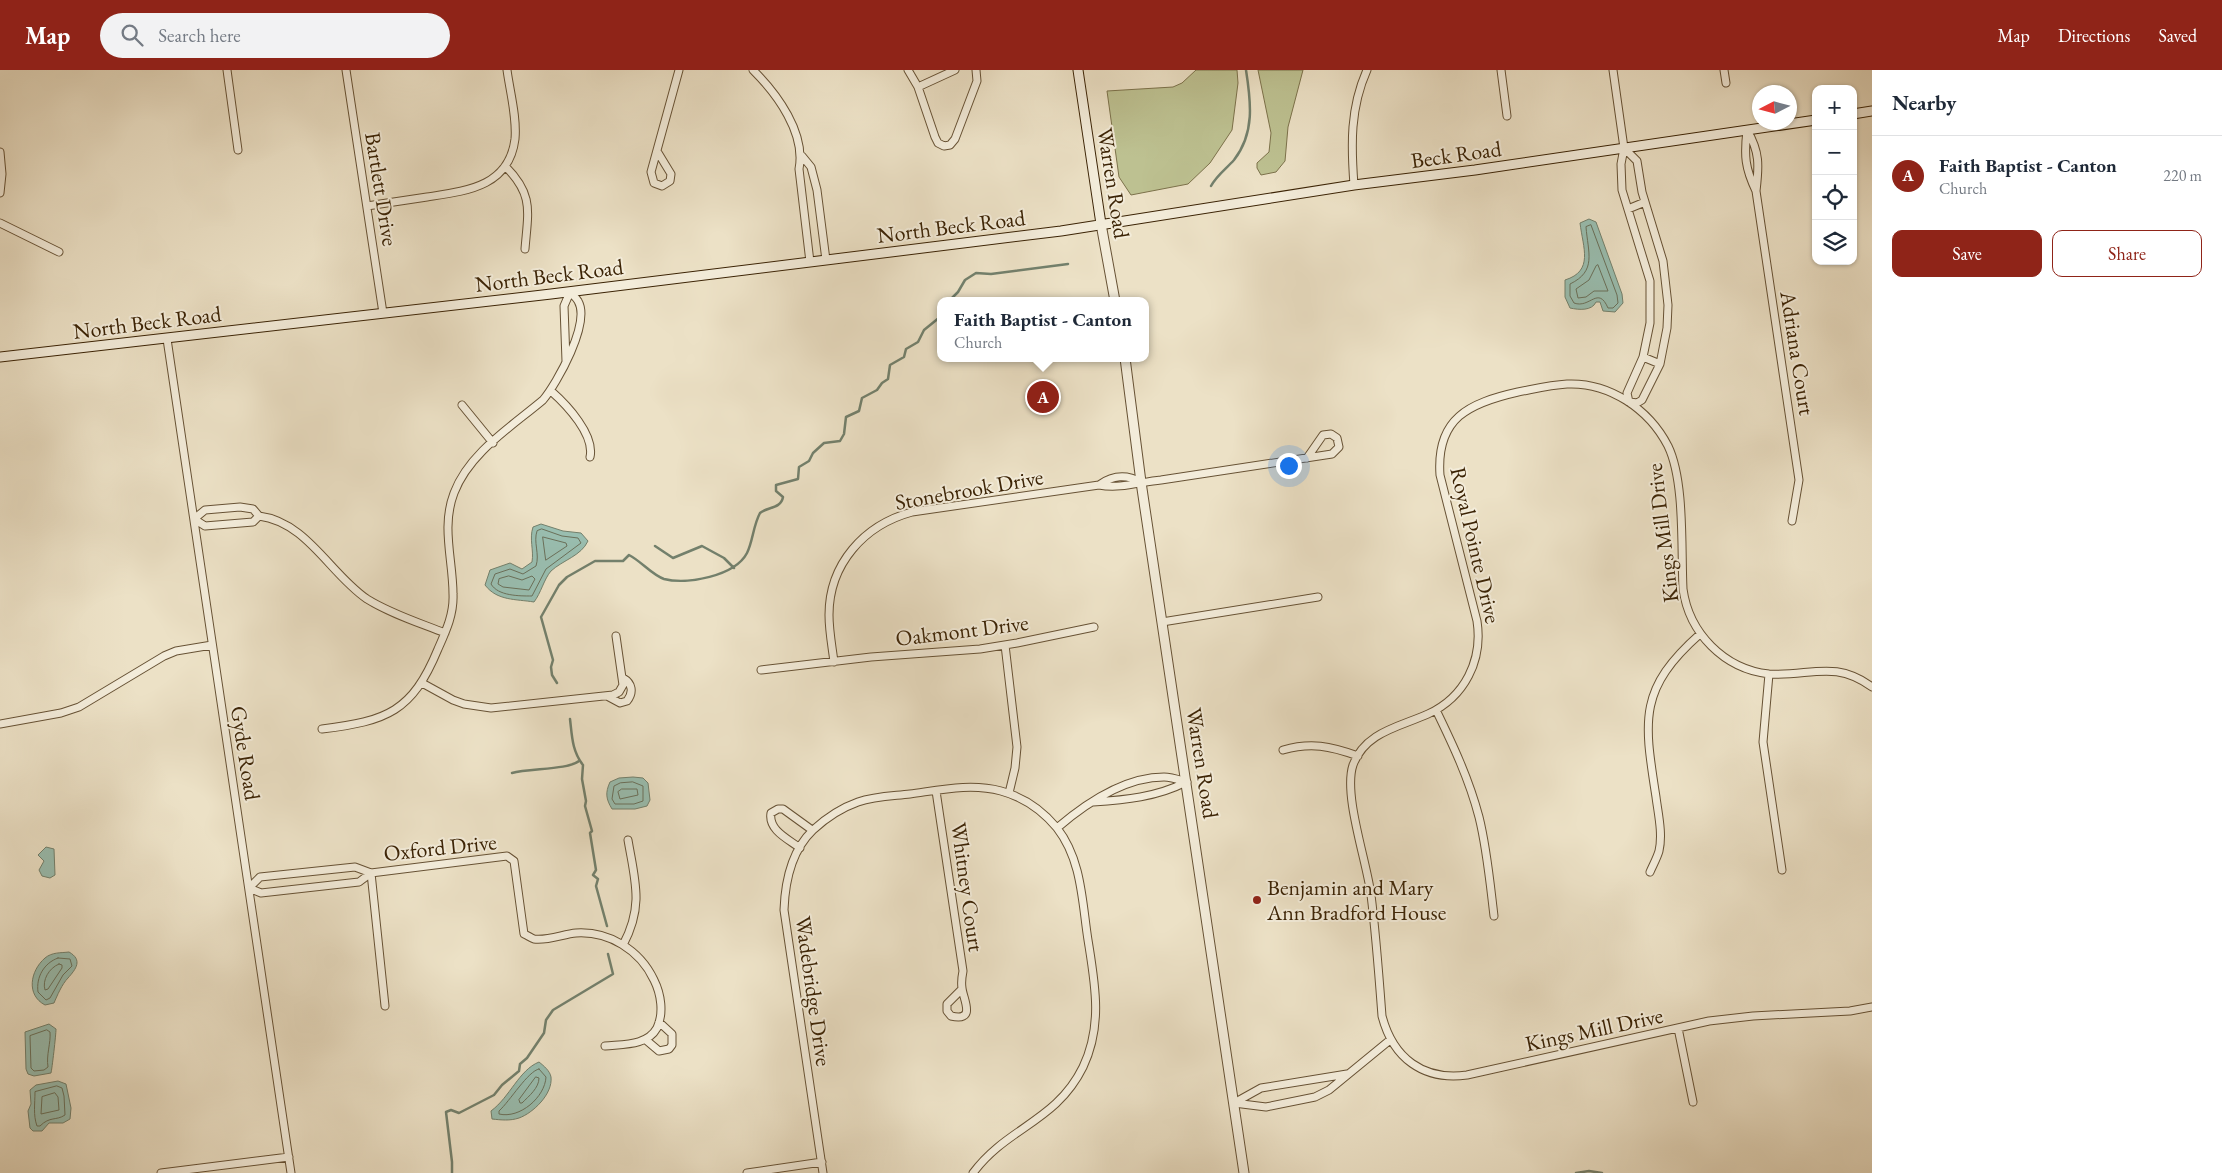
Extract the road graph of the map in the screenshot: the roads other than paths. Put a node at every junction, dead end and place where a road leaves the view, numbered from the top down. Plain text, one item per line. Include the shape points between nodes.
1 (227, 70) edge
2 (346, 70) edge
3 (506, 70) edge
4 (679, 70) edge
5 (753, 70) edge
6 (908, 70) edge
7 (955, 70) edge
8 (976, 70) edge
9 (1078, 70) edge
10 (1367, 70) edge
11 (1501, 70) edge
12 (1612, 70) edge
13 (1724, 70) edge
14 (1726, 83) dead end
15 (918, 87) junction
16 (1872, 111) edge
17 (1857, 113) edge
18 (1507, 116) dead end
19 (1812, 121) edge
20 (1747, 130) junction
21 (1624, 148) junction
22 (238, 150) dead end
23 (657, 151) dead end
24 (0, 152) edge
25 (802, 156) junction
26 (505, 166) junction
27 (1354, 185) junction
28 (1756, 191) junction
29 (0, 193) edge
30 (1645, 202) junction
31 (366, 206) junction
32 (1628, 209) junction
33 (0, 222) edge
34 (1101, 224) junction
35 (525, 249) dead end
36 (59, 252) dead end
37 (826, 260) junction
38 (810, 262) junction
39 (570, 292) junction
40 (1114, 297) edge
41 (383, 313) junction
42 (167, 339) junction
43 (1643, 357) junction
44 (0, 358) edge
45 (566, 361) junction
46 (1126, 362) edge
47 (1660, 364) junction
48 (1628, 390) junction
49 (551, 391) junction
50 (1616, 394) junction
51 (1642, 400) junction
52 (1629, 402) junction
53 (462, 405) dead end
54 (1642, 412) junction
55 (493, 443) junction
56 (590, 457) dead end
57 (1307, 458) junction
58 (1141, 482) junction
59 (259, 516) junction
60 (194, 519) junction
61 (1792, 521) dead end
62 (1318, 597) dead end
63 (1162, 622) junction
64 (1094, 627) dead end
65 (445, 633) junction
66 (1700, 634) junction
67 (616, 636) dead end
68 (212, 645) junction
69 (1005, 645) junction
70 (834, 662) junction
71 (761, 670) dead end
72 (1770, 674) junction
73 (623, 678) junction
74 (422, 683) junction
75 (1871, 685) edge
76 (607, 696) junction
77 (1436, 710) junction
78 (0, 724) edge
79 (322, 729) dead end
80 (1283, 750) dead end
81 (1358, 756) junction
82 (1187, 782) junction
83 (936, 791) junction
84 (1009, 793) junction
85 (1090, 802) junction
86 (1056, 828) junction
87 (812, 830) junction
88 (628, 840) dead end
89 (800, 848) junction
90 (1782, 870) dead end
91 (1650, 872) dead end
92 (371, 873) junction
93 (249, 888) junction
94 (1494, 916) dead end
95 (623, 945) junction
96 (962, 989) dead end
97 (385, 1006) dead end
98 (1872, 1007) edge
99 (659, 1022) junction
100 (1678, 1028) junction
101 (646, 1040) junction
102 (1390, 1040) junction
103 (605, 1046) dead end
104 (1348, 1074) junction
105 (1693, 1102) dead end
106 (1234, 1103) junction
107 (289, 1157) junction
108 (822, 1162) junction
109 (161, 1173) edge
110 (291, 1173) edge
111 (747, 1173) edge
112 (823, 1173) edge
113 (972, 1173) edge
114 (1244, 1173) edge

1 - 22 street
2 - 31 street, Bartlett Drive
3 - 26 street via 515,130 513,148
4 - 23 street
5 - 25 street via 773,92 787,115
6 - 15 street
7 - 15 street
8 - 15 street via 978,81 956,139 947,146 936,140
9 - 34 main road, Warren Road
10 - 27 street via 1357,97 1352,128
11 - 18 street
12 - 21 street
13 - 14 street
16 - 17 main road
19 - 20 main road, Beck Road
20 - 21 main road, Beck Road
20 - 28 street, Adriana Court via 1746,171
20 - 28 street, Adriana Court via 1756,147 1759,171
21 - 27 main road, Beck Road
21 - 30 street via 1637,161
21 - 32 street via 1622,190
24 - 29 street
25 - 37 street via 811,168 817,190
25 - 38 street via 799,169
26 - 31 street via 491,180 470,190
26 - 35 street via 518,179 527,200
27 - 34 main road, Beck Road
28 - 61 street, Adriana Court via 1799,480
30 - 32 street
30 - 47 street via 1659,244 1666,283 1667,328
31 - 41 street, Bartlett Drive
32 - 43 street via 1650,281 1650,323
33 - 36 street
34 - 37 main road, North Beck Road
34 - 40 main road, Warren Road
37 - 38 main road, North Beck Road
38 - 39 main road, North Beck Road
39 - 41 main road, North Beck Road
39 - 45 street via 564,306
39 - 45 street via 579,302 580,326
41 - 42 main road, North Beck Road
42 - 44 main road, North Beck Road
42 - 60 street, Gyde Road
43 - 47 street
43 - 48 street
45 - 49 street
46 - 58 main road, Warren Road
47 - 51 street
48 - 50 street
48 - 52 street
49 - 55 street
49 - 56 street via 579,421 592,449
50 - 52 street, Royal Pointe Drive
50 - 77 street, Royal Pointe Drive via 1587,385 1551,385 1481,402 1463,412 1449,429 1440,450 1440,475 1477,621 1478,643 1466,682
51 - 52 street
51 - 54 street
52 - 54 street, Kings Mill Drive
53 - 55 street
54 - 66 street, Kings Mill Drive via 1660,433 1674,464 1679,487 1684,594
55 - 65 street via 460,479 449,508 447,536 454,597
57 - 57 street, Stonebrook Drive via 1334,454 1339,447 1337,438 1331,434 1323,435
57 - 58 street, Stonebrook Drive
58 - 63 main road, Warren Road
58 - 70 street, Stonebrook Drive via 912,512 880,524 852,549 835,578 829,615
59 - 60 street via 253,522 205,526
59 - 60 street via 253,509 240,507 205,510
59 - 65 street via 270,517 305,538 367,598
60 - 68 street, Gyde Road
62 - 63 street
63 - 82 main road, Warren Road
64 - 69 street, Oakmont Drive
65 - 74 street
66 - 72 street, Kings Mill Drive via 1731,662
66 - 91 street via 1667,667 1656,686 1650,708 1649,748 1659,823 1659,850
67 - 73 street
68 - 78 street via 164,656 79,707
68 - 93 street, Gyde Road
69 - 70 street, Oakmont Drive
69 - 84 street via 1017,747
70 - 71 street, Oakmont Drive
72 - 75 street, Kings Mill Drive via 1831,670
72 - 90 street via 1763,742
73 - 76 street via 619,692
73 - 76 street via 632,688 627,701 620,702
74 - 76 street via 453,700 485,708
74 - 79 street via 399,706 377,718
77 - 81 street, Royal Pointe Drive via 1379,733
77 - 94 street via 1466,776 1479,819
80 - 81 street via 1302,745 1319,746
81 - 102 street, Royal Pointe Drive via 1351,774 1350,793 1371,894 1382,1016
82 - 85 street via 1167,792
82 - 85 street via 1164,777 1137,782 1115,788
82 - 106 main road, Warren Road
83 - 84 street, Wadebridge Drive via 975,787
83 - 87 street, Wadebridge Drive via 858,802 838,811
83 - 96 street, Whitney Court
84 - 86 street, Wadebridge Drive via 1035,807
85 - 86 street
86 - 113 street, Wadebridge Drive via 1069,848 1079,878 1096,990 1094,1036 1076,1079 1057,1104 1037,1121 999,1144
87 - 89 street, Wadebridge Drive
87 - 89 street via 783,809 771,813 772,826
88 - 95 street via 636,885 636,910
89 - 108 street, Wadebridge Drive via 788,879 784,910
92 - 93 street, Oxford Drive via 359,882 262,893
92 - 93 street, Oxford Drive via 356,867 260,877
92 - 95 street, Oxford Drive via 507,856 514,861 524,934 534,939 596,934
92 - 97 street
93 - 107 street, Gyde Road
95 - 99 street, Oxford Drive via 648,968 655,982 660,1000
98 - 100 street, Kings Mill Drive via 1739,1017
99 - 101 street
99 - 101 street via 672,1034 672,1045 659,1051
100 - 102 street, Kings Mill Drive via 1455,1076 1435,1074 1417,1066
100 - 105 street
101 - 103 street
102 - 104 street
104 - 106 street via 1261,1088
104 - 106 street via 1315,1098 1266,1107
106 - 114 main road, Warren Road
107 - 109 street
107 - 110 street, Gyde Road
108 - 111 street
108 - 112 street, Wadebridge Drive

